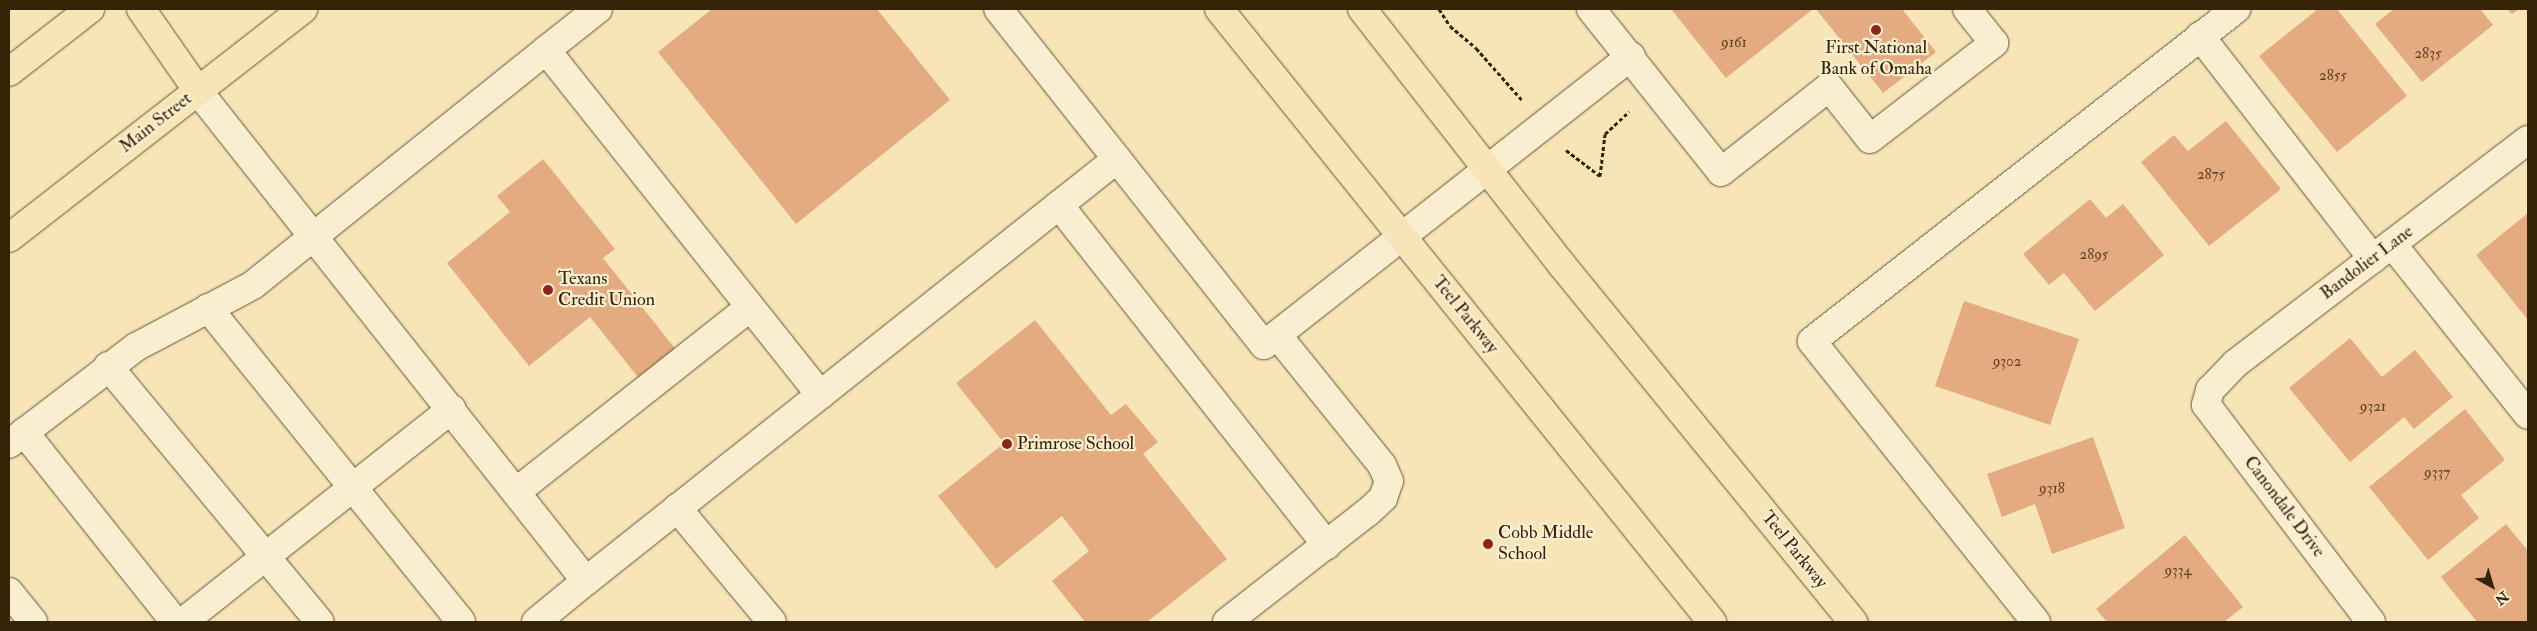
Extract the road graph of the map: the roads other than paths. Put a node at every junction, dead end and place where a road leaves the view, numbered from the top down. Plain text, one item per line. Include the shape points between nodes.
1 (90, 9) edge
2 (141, 9) edge
3 (303, 9) edge
4 (598, 9) edge
5 (998, 9) edge
6 (1219, 9) edge
7 (1362, 9) edge
8 (1591, 9) edge
9 (1967, 9) edge
10 (2236, 9) edge
11 (2200, 36) junction
12 (546, 50) junction
13 (1631, 56) junction
14 (9, 72) edge
15 (198, 91) junction
16 (2528, 140) edge
17 (1117, 159) junction
18 (1486, 168) junction
19 (1059, 205) junction
20 (1401, 235) junction
21 (9, 238) edge
22 (314, 238) junction
23 (2383, 251) junction
24 (750, 307) junction
25 (208, 308) junction
26 (1277, 335) junction
27 (108, 366) junction
28 (2210, 390) joint
29 (820, 395) junction
30 (452, 408) junction
31 (2528, 415) edge
32 (16, 438) edge
33 (352, 487) junction
34 (516, 492) junction
35 (678, 508) junction
36 (1327, 545) junction
37 (266, 554) junction
38 (586, 580) junction
39 (9, 592) edge
40 (33, 622) edge
41 (175, 622) edge
42 (182, 622) edge
43 (320, 622) edge
44 (461, 622) edge
45 (536, 622) edge
46 (772, 622) edge
47 (1227, 622) edge
48 (1712, 622) edge
49 (1853, 622) edge
50 (2036, 622) edge
51 (2371, 622) edge

1 - 14 main road
2 - 15 main road
3 - 15 main road, Main Street
4 - 12 street
5 - 17 street
6 - 20 main road, Teel Parkway
7 - 18 main road, Teel Parkway
8 - 13 street
9 - 13 street via 1994,42 1870,139 1829,87 1721,172
10 - 11 street
11 - 23 street
11 - 50 street via 1812,340
12 - 22 street
12 - 24 street
13 - 18 street
15 - 21 main road, Main Street
15 - 22 street
16 - 23 street, Bandolier Lane
17 - 19 street
17 - 26 street via 1264,345
18 - 20 street
18 - 49 main road, Teel Parkway
19 - 29 street
19 - 36 street
20 - 26 street
20 - 48 main road, Teel Parkway
22 - 25 street via 253,285
22 - 30 street
23 - 28 street, Bandolier Lane via 2236,363
23 - 31 street
24 - 29 street
24 - 34 street
25 - 27 street
25 - 33 street
26 - 36 street via 1382,465 1389,481 1383,498
27 - 32 street
27 - 37 street
28 - 51 street, Canondale Drive via 2206,405
29 - 35 street
30 - 33 street
30 - 34 street
32 - 41 street
33 - 37 street
33 - 44 street
34 - 38 street
35 - 38 street
35 - 46 street
36 - 47 street
37 - 42 street
37 - 43 street
38 - 45 street
39 - 40 street

